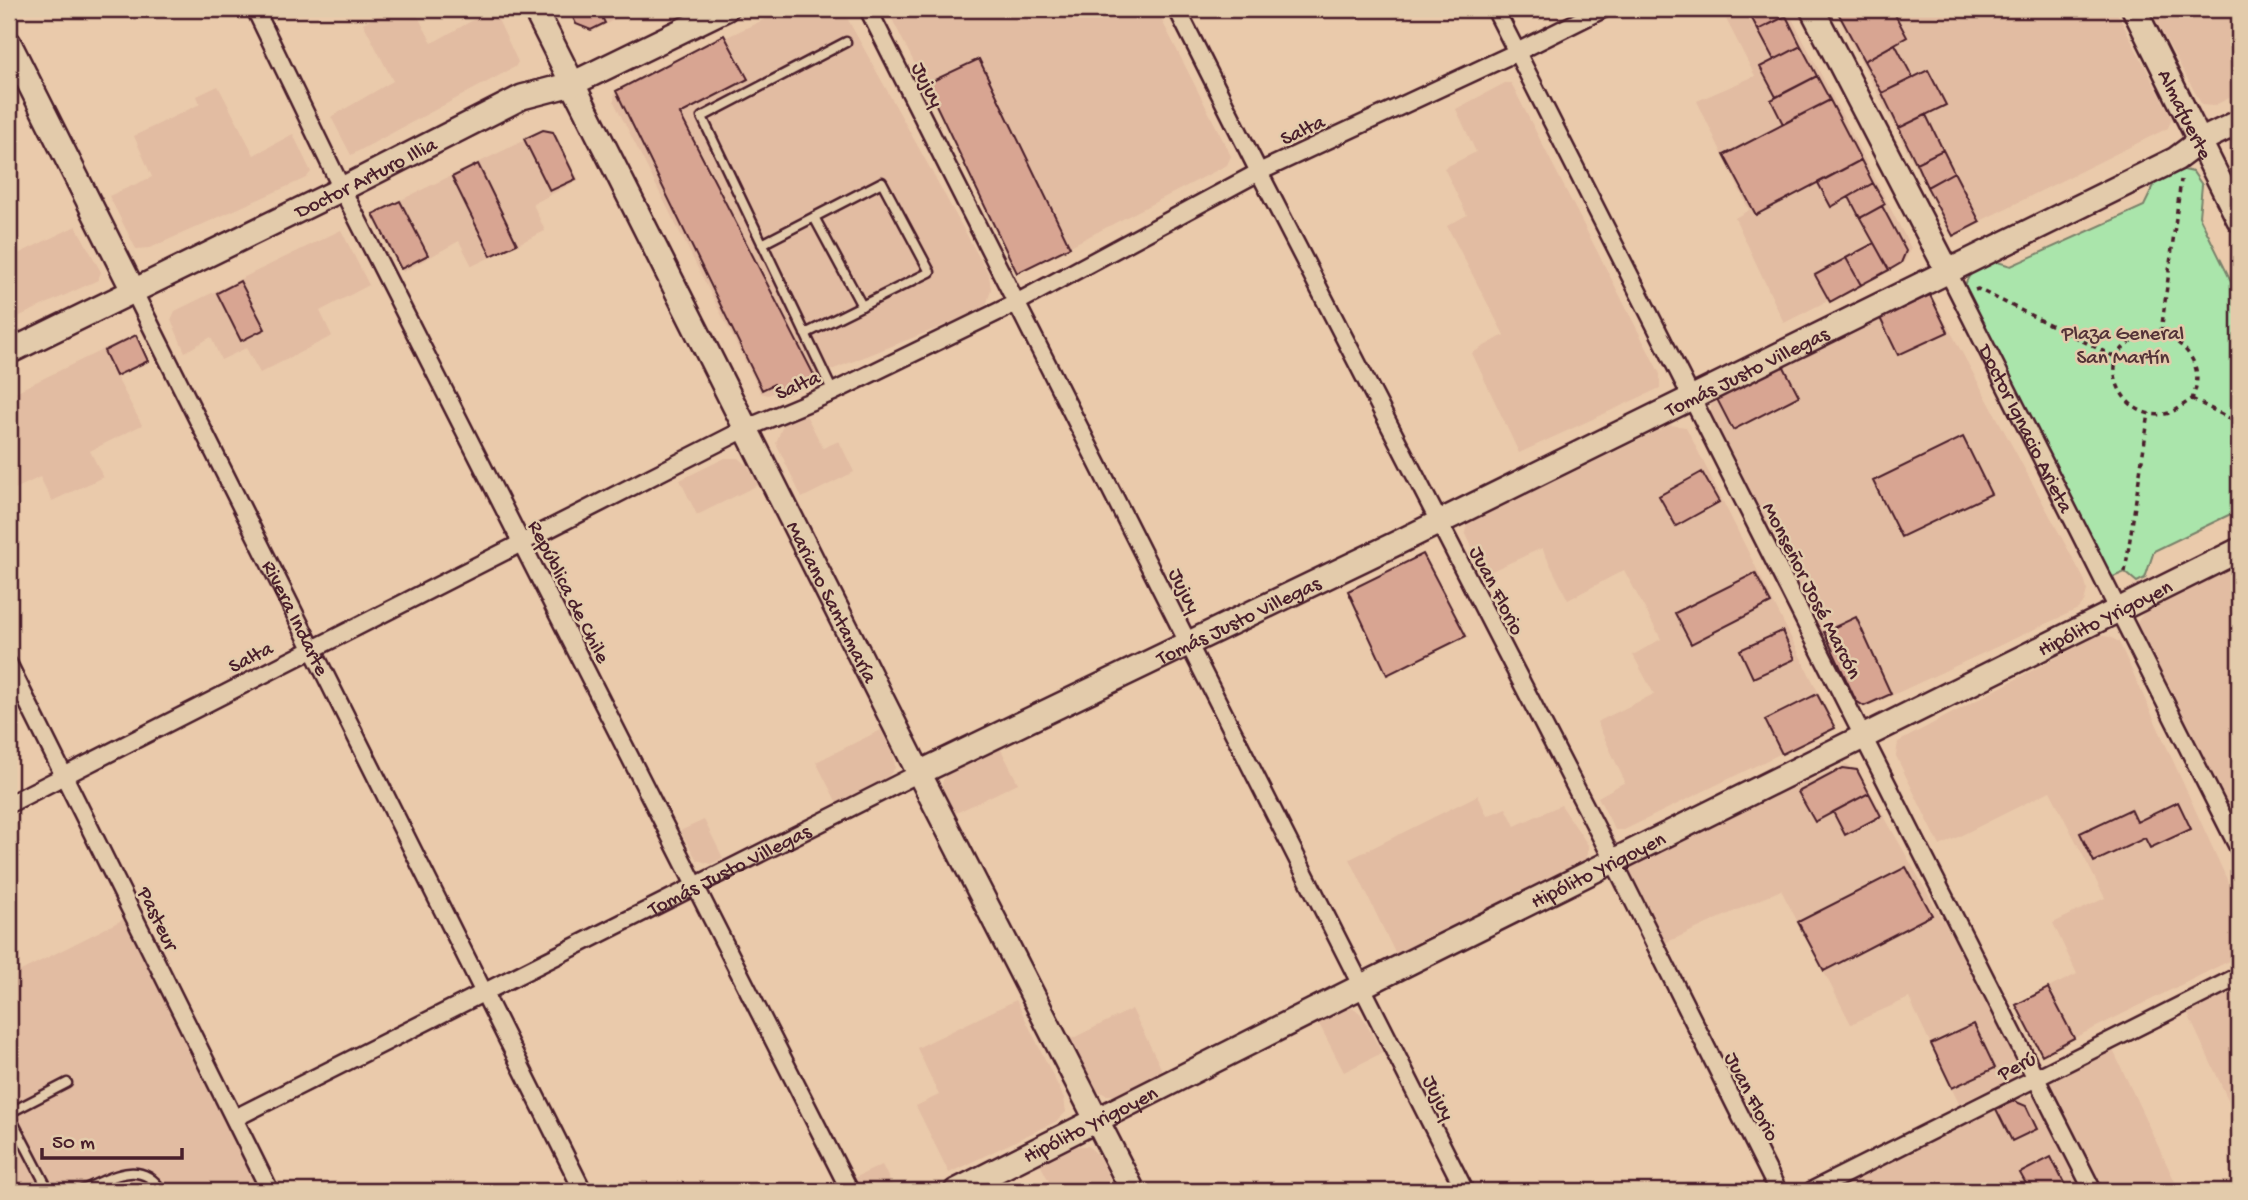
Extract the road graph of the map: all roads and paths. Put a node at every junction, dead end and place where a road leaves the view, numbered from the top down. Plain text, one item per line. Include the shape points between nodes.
1 (255, 9) edge
2 (535, 9) edge
3 (726, 9) edge
4 (868, 9) edge
5 (1177, 9) edge
6 (1495, 9) edge
7 (1603, 9) edge
8 (1812, 9) edge
9 (2134, 9) edge
10 (846, 42) dead end
11 (9, 43) edge
12 (1517, 52) junction
13 (572, 83) junction
14 (2239, 122) edge
15 (2200, 141) junction
16 (1258, 172) junction
17 (2181, 180) dead end
18 (342, 189) junction
19 (814, 217) junction
20 (2239, 220) edge
21 (762, 244) junction
22 (1947, 270) junction
23 (132, 290) junction
24 (1961, 297) junction
25 (1016, 303) junction
26 (862, 306) junction
27 (2161, 332) junction
28 (805, 334) junction
29 (9, 352) edge
30 (2117, 358) junction
31 (833, 392) junction
32 (1692, 398) junction
33 (2192, 398) junction
34 (2149, 413) junction
35 (2239, 423) edge
36 (747, 428) junction
37 (1439, 521) junction
38 (521, 542) junction
39 (2239, 550) edge
40 (2125, 572) dead end
41 (2118, 612) junction
42 (1190, 644) junction
43 (310, 649) junction
44 (9, 665) edge
45 (1864, 738) junction
46 (919, 774) junction
47 (64, 776) junction
48 (9, 804) edge
49 (2239, 849) edge
50 (1614, 862) junction
51 (696, 887) junction
52 (2239, 976) edge
53 (1360, 987) junction
54 (482, 992) junction
55 (2036, 1078) junction
56 (67, 1083) dead end
57 (9, 1114) edge
58 (235, 1118) junction
59 (1098, 1120) junction
60 (49, 1191) edge
61 (81, 1191) edge
62 (162, 1191) edge
63 (270, 1191) edge
64 (583, 1191) edge
65 (849, 1191) edge
66 (956, 1191) edge
67 (1133, 1191) edge
68 (1465, 1191) edge
69 (1778, 1191) edge
70 (1811, 1191) edge
71 (2093, 1191) edge

1 - 18 street, República de Chile
2 - 13 street, Mariano Santamaría
3 - 13 street, Doctor Arturo Illia
4 - 25 street, Jujuy
5 - 16 street, Juan Florio
6 - 12 street, Monseñor José Marcón
7 - 12 street, Salta
8 - 22 street, Doctor Ignacio Arieta
9 - 15 street, Almafuerte
10 - 21 lane via 702,117
11 - 23 street, Rivera Indarte
12 - 16 street, Salta
12 - 32 street, Monseñor José Marcón
13 - 18 street, Doctor Arturo Illia via 522,97
13 - 36 street, Mariano Santamaría
14 - 15 street, Tomás Justo Villegas
15 - 20 street, Almafuerte
15 - 22 street, Tomás Justo Villegas via 2176,159
16 - 25 street, Salta
16 - 37 street, Juan Florio
17 - 27 path
18 - 23 street, Doctor Arturo Illia
18 - 38 street, República de Chile
19 - 21 lane
19 - 26 lane
19 - 26 lane via 882,182 930,272
21 - 28 lane
22 - 24 street, Doctor Ignacio Arieta
22 - 32 street, Tomás Justo Villegas
23 - 29 street, Doctor Arturo Illia
23 - 43 street, Rivera Indarte
24 - 30 path via 1979,289
24 - 41 street, Doctor Ignacio Arieta
25 - 31 street, Salta
25 - 42 street, Jujuy
26 - 28 lane
27 - 30 path via 2141,335
27 - 33 path via 2191,354 2197,381
28 - 31 lane
30 - 34 path via 2115,375 2120,391 2128,404
31 - 36 street, Salta
32 - 37 street, Tomás Justo Villegas
32 - 45 street, Monseñor José Marcón
33 - 34 path via 2171,412
33 - 35 path
34 - 40 path
36 - 38 street, Salta
36 - 46 street, Mariano Santamaría
37 - 42 street, Tomás Justo Villegas
37 - 50 street, Juan Florio
38 - 43 street, Salta
38 - 51 street, República de Chile
39 - 41 street, Hipólito Yrigoyen
41 - 45 street, Hipólito Yrigoyen
41 - 49 street, Doctor Ignacio Arieta
42 - 46 street, Tomás Justo Villegas
42 - 53 street, Jujuy
43 - 47 street, Salta
43 - 54 street, Rivera Indarte
44 - 47 street, Pasteur
45 - 50 street, Hipólito Yrigoyen
45 - 55 street, Monseñor José Marcón
46 - 51 street, Tomás Justo Villegas
46 - 59 street, Mariano Santamaría
47 - 48 street, Salta
47 - 58 street, Pasteur
50 - 53 street, Hipólito Yrigoyen
50 - 69 street, Juan Florio
51 - 54 street, Tomás Justo Villegas
51 - 65 street, República de Chile
52 - 55 street, Perú
53 - 59 street, Hipólito Yrigoyen
53 - 68 street, Jujuy
54 - 58 street, Tomás Justo Villegas
54 - 64 street, Rivera Indarte
55 - 70 street, Perú
55 - 71 street, Monseñor José Marcón
56 - 57 lane
57 - 60 lane
58 - 63 street, Pasteur
59 - 66 street, Hipólito Yrigoyen
59 - 67 street, Mariano Santamaría
61 - 62 lane via 131,1172 151,1178

